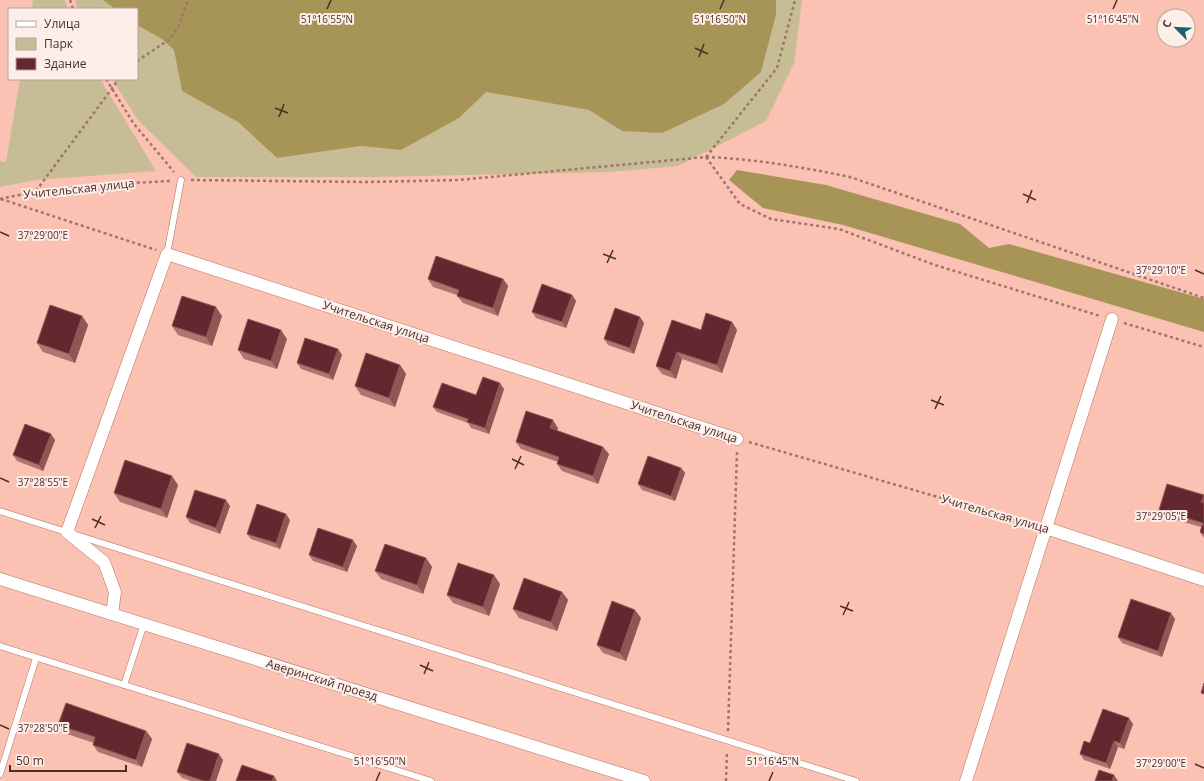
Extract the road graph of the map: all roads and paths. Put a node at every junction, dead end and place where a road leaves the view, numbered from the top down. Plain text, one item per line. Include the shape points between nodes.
1 (188, 0) edge
2 (795, 0) edge
3 (138, 60) edge
4 (107, 80) edge
5 (118, 80) edge
6 (112, 88) junction
7 (706, 157) junction
8 (182, 180) junction
9 (36, 191) junction
10 (0, 199) edge
11 (167, 254) junction
12 (1204, 298) edge
13 (1112, 319) junction
14 (1204, 347) edge
15 (737, 439) junction
16 (0, 511) edge
17 (1046, 528) junction
18 (67, 532) junction
19 (0, 578) edge
20 (1204, 580) edge
21 (112, 614) junction
22 (144, 624) junction
23 (0, 646) edge
24 (36, 658) junction
25 (124, 685) junction
26 (727, 740) junction
27 (0, 774) edge
28 (431, 781) edge
29 (644, 781) edge
30 (726, 781) edge
31 (856, 781) edge
32 (966, 781) edge

1 - 3 path via 179,25 170,40
2 - 7 path via 777,68
4 - 6 path
5 - 6 path
6 - 8 path via 134,124
6 - 9 path
7 - 8 path, Учительская улица via 458,180
7 - 12 path, Учительская улица via 746,159 850,177
7 - 13 path via 740,204 771,219 838,229 935,265
8 - 9 path, Учительская улица
8 - 11 lane
9 - 10 path, Учительская улица
10 - 11 path
11 - 15 street, Учительская улица
11 - 18 street
13 - 14 path
13 - 17 street
15 - 17 path, Учительская улица
15 - 26 path
16 - 18 lane
17 - 20 street, Учительская улица
17 - 32 street
18 - 21 street via 104,562 115,592
18 - 26 lane
19 - 21 street, Аверинский проезд
21 - 22 street, Аверинский проезд
22 - 25 lane
22 - 29 street, Аверинский проезд
23 - 24 lane
24 - 25 lane
24 - 27 lane
25 - 28 lane
26 - 30 path
26 - 31 lane

